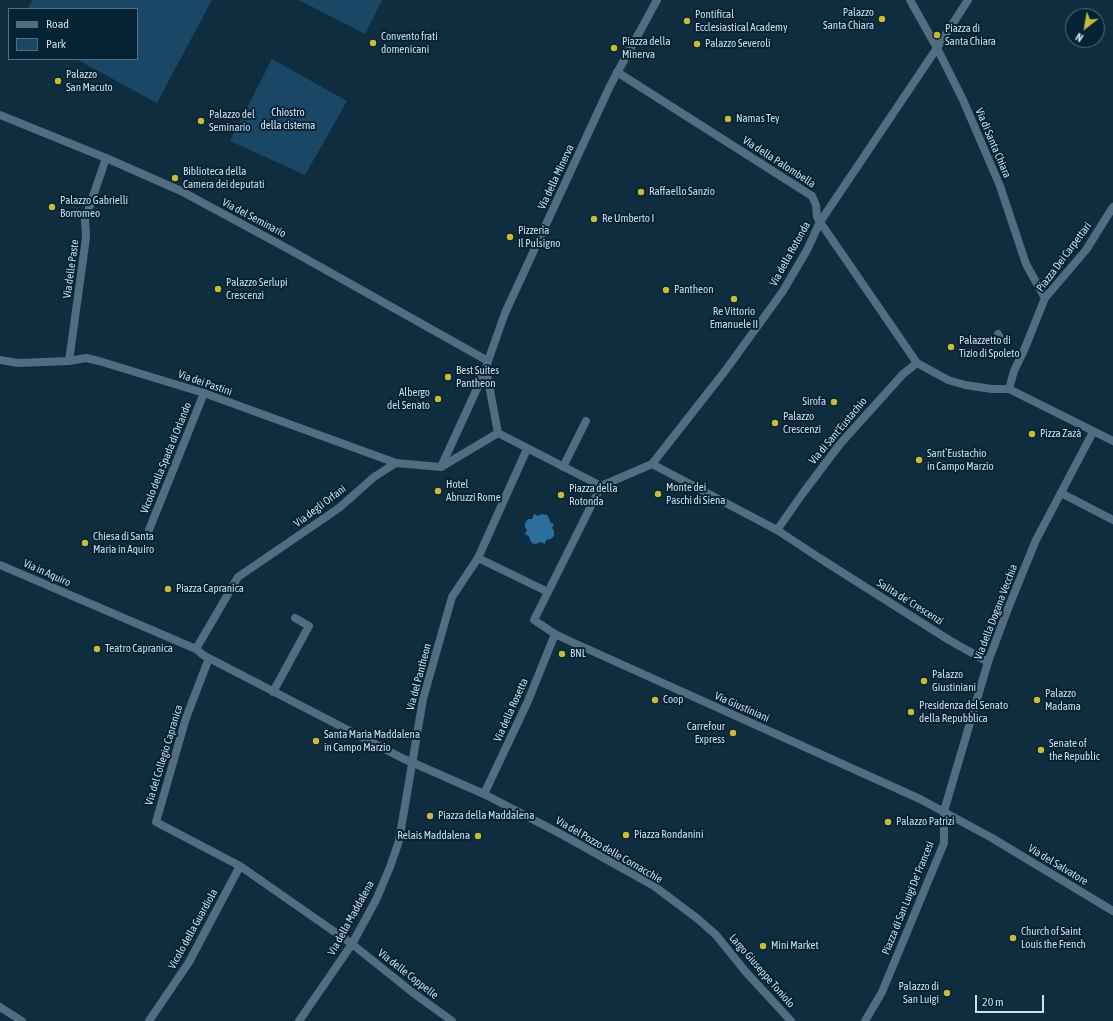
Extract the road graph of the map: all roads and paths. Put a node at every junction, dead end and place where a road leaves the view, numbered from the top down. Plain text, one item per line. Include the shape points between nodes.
1 (657, 0) edge
2 (910, 0) edge
3 (968, 0) edge
4 (938, 48) junction
5 (618, 72) junction
6 (0, 115) edge
7 (106, 158) junction
8 (1113, 207) edge
9 (820, 222) junction
10 (1045, 298) junction
11 (0, 360) edge
12 (69, 361) junction
13 (916, 363) junction
14 (487, 365) junction
15 (1009, 389) junction
16 (204, 394) junction
17 (586, 421) dead end
18 (1093, 432) junction
19 (498, 433) junction
20 (1113, 441) edge
21 (527, 449) junction
22 (396, 463) junction
23 (652, 464) junction
24 (441, 467) junction
25 (563, 467) junction
26 (601, 486) junction
27 (1061, 493) junction
28 (1113, 520) edge
29 (149, 530) dead end
30 (777, 530) junction
31 (478, 558) junction
32 (0, 565) edge
33 (548, 592) junction
34 (295, 618) dead end
35 (556, 634) junction
36 (196, 649) junction
37 (206, 657) junction
38 (988, 662) junction
39 (273, 692) junction
40 (412, 759) junction
41 (484, 794) junction
42 (944, 811) junction
43 (240, 866) junction
44 (1113, 911) edge
45 (716, 935) joint
46 (352, 944) junction
47 (0, 1008) edge
48 (22, 1021) edge
49 (148, 1021) edge
50 (299, 1021) edge
51 (452, 1021) edge
52 (791, 1021) edge
53 (866, 1021) edge

1 - 5 street, Via della Minerva
2 - 4 street, Via di Santa Chiara
3 - 4 street, Via della Rotonda
4 - 9 street, Via della Rotonda
4 - 10 street, Via di Santa Chiara via 964,100 1000,186 1026,264
5 - 9 street, Via della Palombella via 812,196
5 - 14 street, Via della Minerva via 505,313
6 - 7 street, Via del Seminario
7 - 12 street, Via delle Paste via 85,220 86,238
7 - 14 street, Via del Seminario via 188,195 292,251
8 - 10 street, Piazza Dei Carpettari via 1086,250
9 - 13 street, Via della Palombella
9 - 23 street, Via della Rotonda via 808,250 783,291 717,382
10 - 15 street, Piazza Dei Carpettari
11 - 12 street, Via dei Pastini via 18,363
12 - 16 street, Via dei Pastini via 86,358 99,361
13 - 15 street via 948,380 965,385
13 - 30 street, Via di Sant'Eustachio via 840,444
14 - 19 street
14 - 24 street
15 - 18 street
16 - 22 street, Via dei Pastini
16 - 29 street, Vicolo della Spada di Orlando
17 - 25 street
18 - 20 street
18 - 27 street, Via della Dogana Vecchia
19 - 21 street
19 - 24 street
21 - 25 street
21 - 31 street
22 - 24 street
22 - 36 street, Via degli Orfani via 374,477 339,508 238,577
23 - 26 street
23 - 30 street
25 - 26 street
26 - 33 street
27 - 28 street
27 - 38 street, Via della Dogana Vecchia via 1036,540
30 - 38 street, Salita de' Crescenzi via 949,640
31 - 33 street
31 - 40 street, Via del Pantheon via 452,597 423,699
32 - 36 street, Via in Aquiro
33 - 35 street via 534,620
34 - 39 street via 309,626
35 - 41 street, Via della Rosetta
35 - 42 street, Via Giustiniani
36 - 37 street
37 - 39 street
37 - 43 street, Via del Collegio Capranica via 156,822
38 - 42 street, Via della Dogana Vecchia
39 - 40 street via 402,758
40 - 41 street
40 - 46 street, Via della Maddalena via 399,841 376,900
41 - 45 street, Via del Pozzo delle Cornacchie via 559,832 654,886 698,918
42 - 44 street, Via del Salvatore
42 - 53 street, Piazza di San Luigi De' Francesi via 944,843 882,992
43 - 46 street, Via del Collegio Capranica
43 - 49 street, Vicolo della Guardiola via 189,962
45 - 52 street, Largo Giuseppe Toniolo via 745,972
46 - 50 street, Via della Maddalena
46 - 51 street, Via delle Coppelle
47 - 48 street

